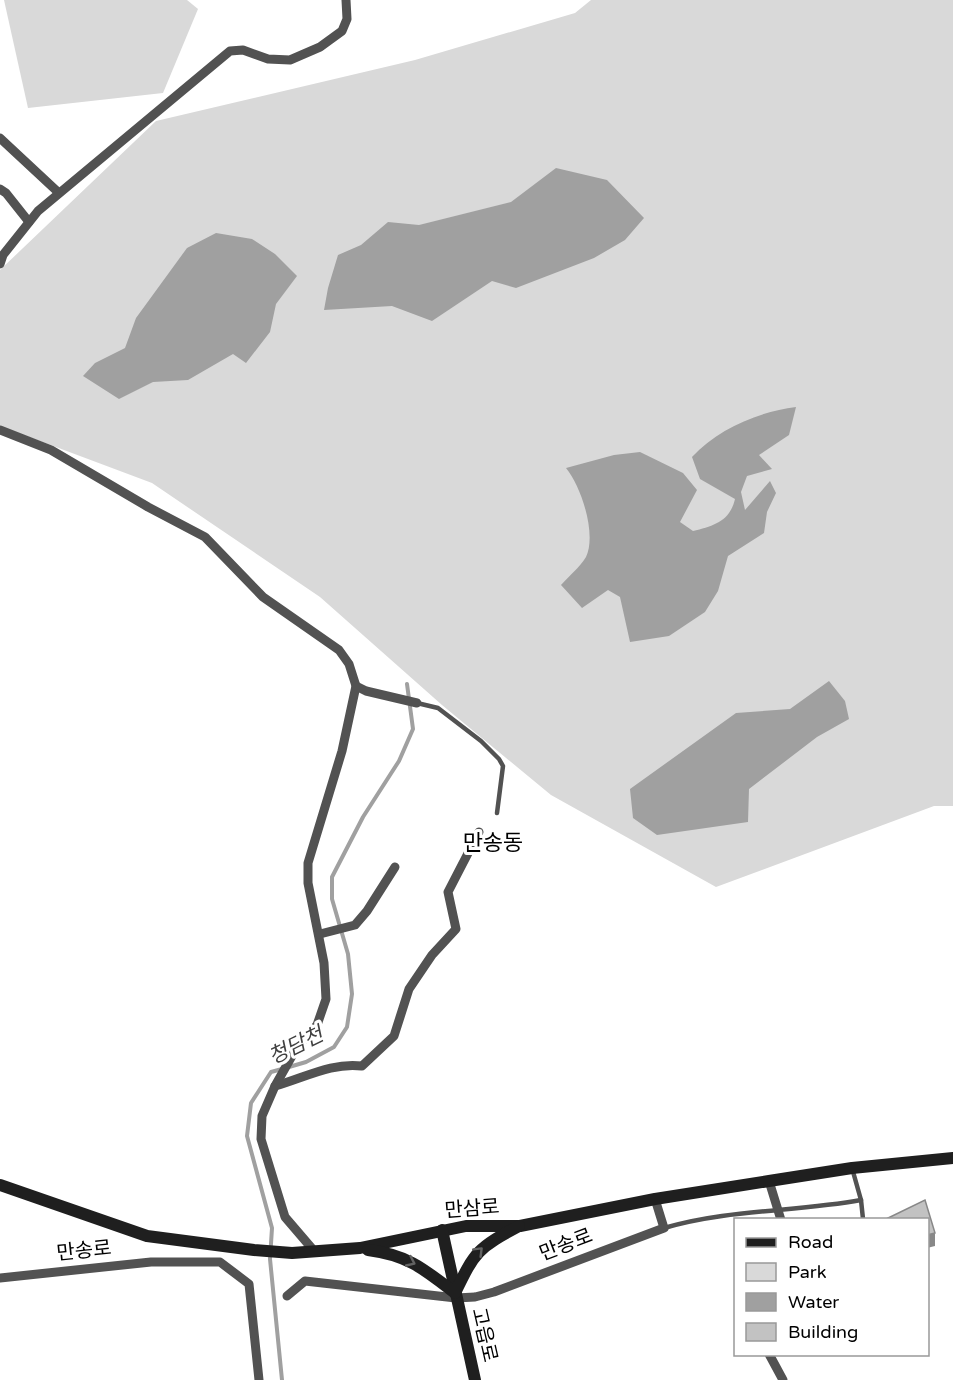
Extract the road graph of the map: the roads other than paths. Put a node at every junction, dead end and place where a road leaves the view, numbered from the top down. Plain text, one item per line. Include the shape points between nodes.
1 (346, 0) edge
2 (0, 138) edge
3 (0, 189) edge
4 (59, 193) junction
5 (28, 222) junction
6 (0, 264) edge
7 (0, 430) edge
8 (356, 686) junction
9 (417, 703) joint
10 (497, 813) dead end
11 (479, 832) dead end
12 (395, 867) dead end
13 (320, 934) junction
14 (275, 1086) junction
15 (953, 1158) edge
16 (852, 1168) junction
17 (769, 1181) junction
18 (0, 1185) edge
19 (655, 1199) junction
20 (861, 1200) junction
21 (779, 1215) edge
22 (863, 1218) edge
23 (520, 1226) junction
24 (664, 1228) junction
25 (442, 1230) junction
26 (360, 1248) junction
27 (315, 1252) junction
28 (0, 1278) edge
29 (287, 1296) dead end
30 (456, 1296) junction
31 (770, 1356) edge
32 (259, 1380) edge
33 (475, 1380) edge
34 (783, 1380) edge

1 - 4 street via 348,19 342,31 320,48 290,60 230,51
2 - 4 street
3 - 5 street
4 - 5 street
5 - 6 street
7 - 8 street via 51,450 205,537 263,597 339,650 349,664
8 - 9 street
8 - 13 street via 342,751 308,863 308,883
9 - 10 lane via 438,708 498,759 503,766
11 - 14 street via 448,892 456,929 432,955 410,989 394,1036 362,1066 347,1064
12 - 13 street via 355,925
13 - 14 street via 326,999 317,1025 297,1047
14 - 27 street via 262,1116 261,1138 285,1217
15 - 16 street, 만삼로
16 - 17 street, 만삼로
16 - 20 lane
17 - 19 street, 만삼로
17 - 21 street
18 - 27 street, 만삼로 via 147,1236 254,1250
19 - 23 street, 만삼로
19 - 24 street
20 - 21 lane, 만송로
20 - 22 lane
21 - 24 lane, 만송로 via 720,1215
23 - 25 street, 만삼로
30 -> 23 street via 477,1252
24 - 30 street, 만송로 via 494,1292
25 - 26 street, 만삼로
25 - 30 street, 고읍로
26 - 27 street, 만삼로
26 -> 30 street via 412,1262
28 - 32 street, 만송로 via 151,1262 220,1262 249,1284
29 - 30 street, 만송로 via 305,1281
30 - 33 street, 고읍로
31 - 34 street

